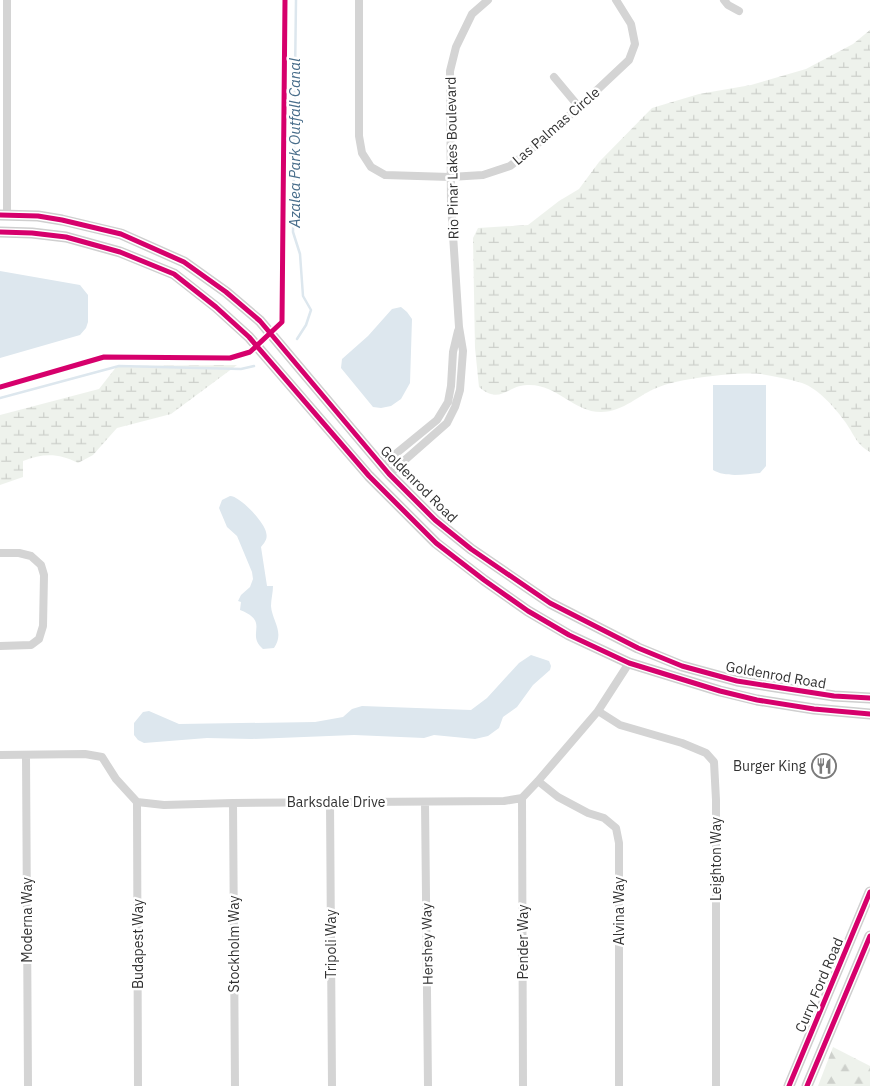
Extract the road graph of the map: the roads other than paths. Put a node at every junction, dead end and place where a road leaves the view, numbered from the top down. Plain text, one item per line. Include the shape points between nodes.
1 (7, 0) edge
2 (360, 0) edge
3 (616, 0) edge
4 (724, 0) edge
5 (483, 2) edge
6 (739, 11) dead end
7 (4, 61) edge
8 (554, 76) dead end
9 (579, 107) junction
10 (4, 151) edge
11 (450, 177) junction
12 (3, 215) edge
13 (0, 232) edge
14 (160, 268) junction
15 (209, 279) junction
16 (346, 447) junction
17 (386, 469) junction
18 (369, 476) junction
19 (414, 499) junction
20 (0, 553) edge
21 (569, 635) junction
22 (618, 638) junction
23 (0, 646) edge
24 (628, 663) junction
25 (682, 666) junction
26 (870, 698) edge
27 (598, 711) junction
28 (870, 714) edge
29 (0, 755) edge
30 (26, 755) junction
31 (538, 781) junction
32 (522, 798) junction
33 (137, 802) junction
34 (330, 802) junction
35 (425, 802) junction
36 (233, 803) junction
37 (870, 892) edge
38 (870, 936) edge
39 (837, 970) junction
40 (28, 1086) edge
41 (138, 1086) edge
42 (235, 1086) edge
43 (332, 1086) edge
44 (428, 1086) edge
45 (524, 1086) edge
46 (620, 1086) edge
47 (716, 1086) edge
48 (789, 1086) edge
49 (796, 1086) edge
50 (807, 1086) edge

1 - 7 street
2 - 11 street, Las Palmas Circle via 359,136 362,152 371,167 385,175
3 - 9 street, Las Palmas Circle via 630,24 635,44 629,60
4 - 6 street
5 - 11 street, Rio Pinar Lakes Boulevard via 472,14 456,47 450,71
7 - 10 street
8 - 9 street
9 - 11 street, Las Palmas Circle via 510,166 483,175
10 - 12 street
11 - 17 street, Rio Pinar Lakes Boulevard via 463,351 460,390 447,423
12 - 15 main road, Goldenrod Road via 38,216 121,234 184,262
13 - 14 main road, Goldenrod Road via 66,237 120,252
14 - 15 main road via 165,264
14 - 16 main road, Goldenrod Road via 174,274 249,337
15 - 17 main road, Goldenrod Road via 260,322
16 - 17 main road via 371,468
16 - 18 main road, Goldenrod Road
17 - 19 main road, Goldenrod Road
18 - 19 main road
18 - 21 main road, Goldenrod Road via 436,543 506,596
19 - 22 main road, Goldenrod Road via 445,528 550,603
20 - 23 street via 31,556 41,565 44,575 43,626 39,639 31,645
21 - 22 main road via 611,645
21 - 24 main road, Goldenrod Road
22 - 25 main road, Goldenrod Road
24 - 25 main road via 640,658
24 - 27 street
24 - 28 main road, Goldenrod Road via 757,700
25 - 26 main road, Goldenrod Road via 737,681 834,696
27 - 31 street
27 - 47 street, Leighton Way via 620,725 706,753 714,762
29 - 30 street
30 - 33 street via 86,754 102,757
30 - 40 street, Moderna Way
31 - 32 street
31 - 46 street, Alvina Way via 558,797 604,818 616,828 619,843
32 - 35 street, Barksdale Drive
32 - 45 street, Pender Way
33 - 36 street, Barksdale Drive via 164,805
33 - 41 street, Budapest Way
34 - 35 street, Barksdale Drive
34 - 36 street, Barksdale Drive
34 - 43 street, Tripoli Way
35 - 44 street, Hershey Way
36 - 42 street, Stockholm Way
37 - 39 main road, Curry Ford Road
38 - 50 main road, Curry Ford Road
39 - 48 main road, Curry Ford Road
39 - 49 main road via 835,989

